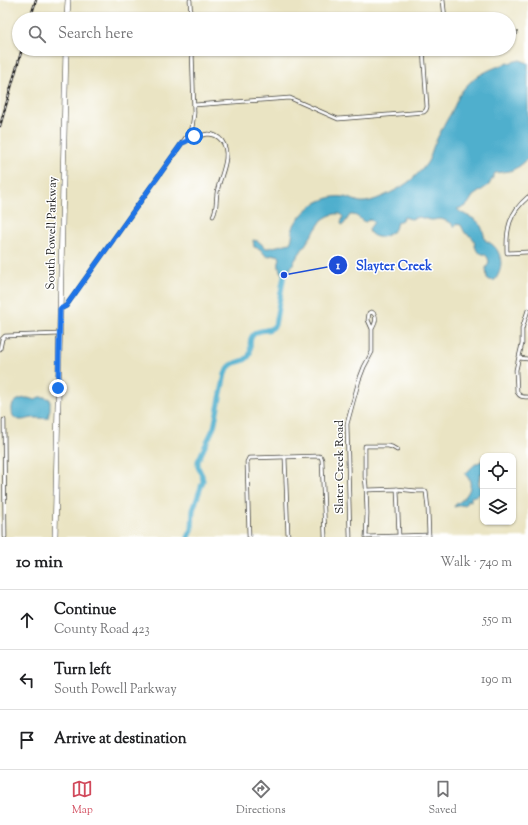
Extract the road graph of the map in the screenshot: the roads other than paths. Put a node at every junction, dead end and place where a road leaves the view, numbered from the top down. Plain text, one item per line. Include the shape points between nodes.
1 (68, 0) edge
2 (190, 0) edge
3 (443, 0) edge
4 (67, 12) edge
5 (191, 12) edge
6 (444, 12) edge
7 (66, 56) edge
8 (192, 56) edge
9 (423, 56) edge
10 (194, 105) junction
11 (190, 131) junction
12 (196, 137) junction
13 (182, 143) junction
14 (528, 197) edge
15 (213, 216) dead end
16 (528, 252) edge
17 (60, 309) junction
18 (528, 310) edge
19 (526, 323) edge
20 (372, 329) junction
21 (60, 334) junction
22 (0, 349) edge
23 (518, 358) junction
24 (528, 360) edge
25 (528, 397) edge
26 (4, 420) dead end
27 (397, 450) dead end
28 (285, 457) junction
29 (397, 489) junction
30 (367, 490) junction
31 (399, 536) junction
32 (429, 536) edge
33 (5, 537) edge
34 (55, 537) edge
35 (249, 537) edge
36 (288, 537) edge
37 (324, 537) edge
38 (350, 537) edge
39 (366, 537) edge

1 - 4 main road
2 - 5 street
3 - 6 street
7 - 17 main road, South Powell Parkway
8 - 10 street
9 - 10 street via 427,107 425,111 338,119 290,98
10 - 11 street
11 - 12 street
11 - 13 street
12 - 13 street
12 - 15 street via 214,135 220,138 226,149
13 - 17 street via 66,306
14 - 16 street via 514,213 506,238 507,253
17 - 21 main road, South Powell Parkway
18 - 19 street
19 - 23 street via 522,330
20 - 20 street, Slater Creek Road via 376,317 372,312 369,313 368,320
20 - 38 street, Slater Creek Road via 372,352 359,380 347,424
21 - 22 street via 5,336 2,338
21 - 34 main road, South Powell Parkway
23 - 24 street
23 - 25 street via 517,392 522,397
26 - 33 street
27 - 30 street via 388,446 365,446
28 - 35 street via 248,459
28 - 36 street
28 - 37 street via 321,457
29 - 30 street
29 - 31 street
29 - 32 street via 426,491
30 - 39 street
31 - 32 street
31 - 39 street

